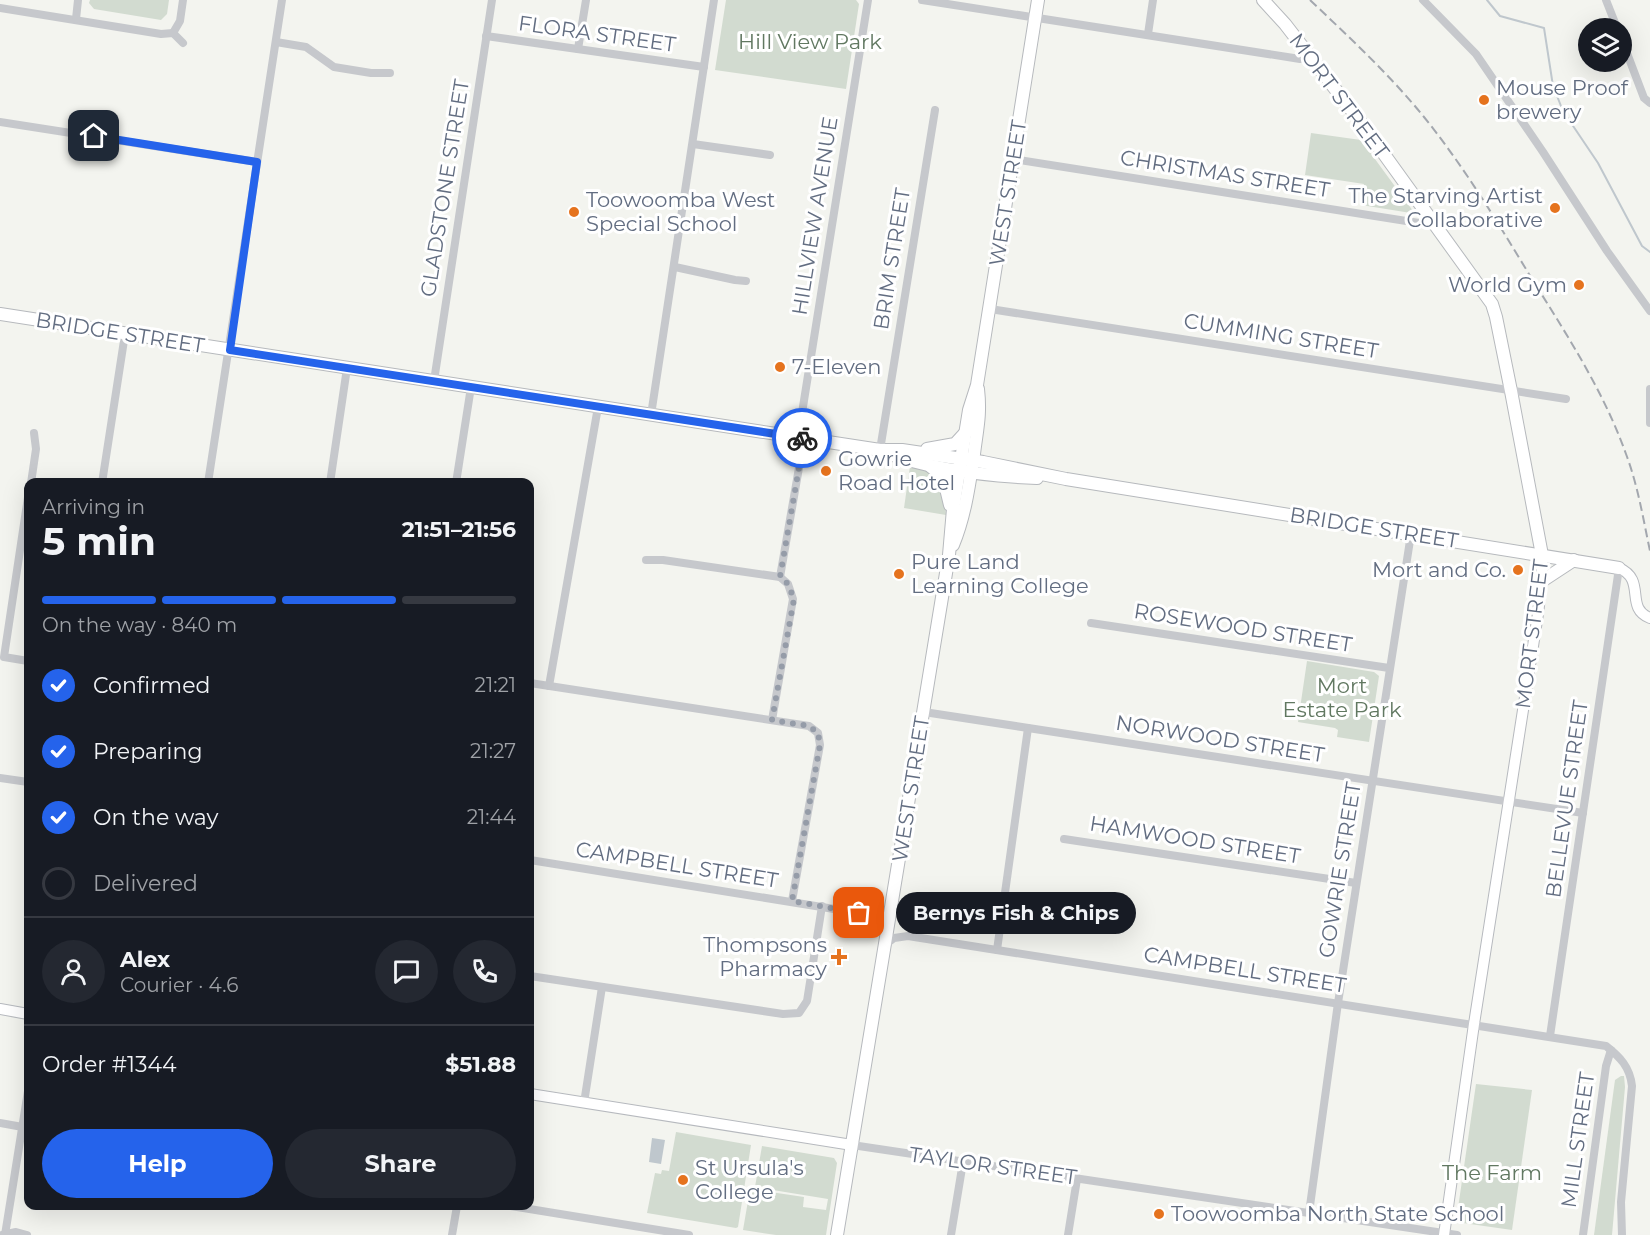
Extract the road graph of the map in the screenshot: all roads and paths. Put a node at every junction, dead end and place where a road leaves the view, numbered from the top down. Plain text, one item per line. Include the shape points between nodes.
1 (78, 0) edge
2 (183, 0) edge
3 (282, 0) edge
4 (492, 0) edge
5 (586, 0) edge
6 (714, 0) edge
7 (868, 0) edge
8 (922, 0) edge
9 (1038, 0) edge
10 (1153, 0) edge
11 (1263, 0) edge
12 (1423, 0) edge
13 (1606, 0) edge
14 (0, 8) edge
15 (1035, 17) junction
16 (1613, 18) edge
17 (76, 19) junction
18 (173, 33) junction
19 (1148, 34) junction
20 (486, 36) junction
21 (276, 42) junction
22 (183, 43) dead end
23 (579, 49) junction
24 (1310, 56) junction
25 (1632, 64) edge
26 (704, 67) junction
27 (390, 73) dead end
28 (1647, 100) edge
29 (935, 110) dead end
30 (0, 122) edge
31 (693, 144) junction
32 (770, 154) dead end
33 (1013, 159) junction
34 (257, 162) junction
35 (1431, 219) junction
36 (675, 267) junction
37 (746, 281) dead end
38 (990, 309) junction
39 (1650, 312) edge
40 (0, 314) edge
41 (125, 334) junction
42 (230, 350) junction
43 (347, 368) junction
44 (434, 381) junction
45 (977, 385) junction
46 (471, 387) junction
47 (1650, 389) edge
48 (1511, 391) junction
49 (1566, 399) dead end
50 (598, 407) junction
51 (651, 415) junction
52 (1650, 423) edge
53 (966, 432) junction
54 (34, 433) dead end
55 (801, 438) junction
56 (880, 450) junction
57 (902, 450) junction
58 (929, 465) junction
59 (967, 465) junction
60 (32, 478) edge
61 (103, 478) edge
62 (209, 478) edge
63 (331, 478) edge
64 (457, 478) edge
65 (24, 521) edge
66 (950, 525) junction
67 (1411, 534) junction
68 (949, 555) junction
69 (1542, 555) junction
70 (646, 560) dead end
71 (1574, 560) junction
72 (1619, 568) junction
73 (780, 577) junction
74 (1542, 581) junction
75 (1650, 618) edge
76 (1091, 623) dead end
77 (2, 656) edge
78 (24, 660) edge
79 (1389, 668) junction
80 (534, 684) edge
81 (549, 686) junction
82 (924, 712) junction
83 (772, 720) junction
84 (1028, 728) junction
85 (0, 778) edge
86 (24, 781) edge
87 (1372, 781) junction
88 (1509, 802) junction
89 (1583, 813) junction
90 (1064, 839) dead end
91 (534, 861) edge
92 (1356, 883) junction
93 (792, 901) junction
94 (822, 906) junction
95 (890, 918) junction
96 (886, 944) junction
97 (997, 950) junction
98 (534, 976) edge
99 (602, 987) junction
100 (1338, 1003) junction
101 (0, 1009) edge
102 (24, 1013) edge
103 (1474, 1024) junction
104 (1550, 1036) junction
105 (1611, 1050) junction
106 (534, 1095) edge
107 (584, 1103) junction
108 (0, 1123) edge
109 (24, 1127) edge
110 (24, 1137) edge
111 (852, 1145) junction
112 (963, 1162) junction
113 (1077, 1179) junction
114 (456, 1210) edge
115 (534, 1210) edge
116 (1309, 1213) junction
117 (4, 1234) edge
118 (1444, 1234) edge
119 (27, 1235) edge
120 (452, 1235) edge
121 (689, 1235) edge
122 (837, 1235) edge
123 (951, 1235) edge
124 (1068, 1235) edge
125 (1457, 1235) edge
126 (1582, 1235) edge
127 (1622, 1235) edge

1 - 17 street
2 - 18 street via 180,21
3 - 21 street
4 - 20 street, GLADSTONE STREET
5 - 23 street
6 - 26 street
7 - 55 street, HILLVIEW AVENUE
8 - 15 street
9 - 15 main road, WEST STREET
10 - 19 street
11 - 24 main road, MORT STREET
12 - 39 street via 1476,54
13 - 16 street
14 - 17 street
15 - 19 street
15 - 33 main road, WEST STREET
17 - 18 street
18 - 22 street
19 - 24 street via 1300,59
20 - 23 street, FLORA STREET
20 - 44 street, GLADSTONE STREET
21 - 27 street via 306,47 334,67
21 - 34 street
23 - 26 street, FLORA STREET
24 - 35 main road, MORT STREET
25 - 28 street
26 - 31 street
29 - 56 street, BRIM STREET
30 - 34 street
31 - 32 street
31 - 36 street
33 - 35 street, CHRISTMAS STREET via 1419,223
33 - 38 main road, WEST STREET
34 - 42 street
35 - 48 main road, MORT STREET via 1492,304
36 - 37 street
36 - 51 street
38 - 45 main road, WEST STREET
38 - 48 street, CUMMING STREET
40 - 41 main road, BRIDGE STREET
41 - 42 main road, BRIDGE STREET
41 - 61 street
42 - 43 main road, BRIDGE STREET
42 - 62 street
43 - 44 main road, BRIDGE STREET
43 - 63 street
44 - 46 main road, BRIDGE STREET
45 - 53 main road, WEST STREET
45 - 59 main road, WEST STREET via 981,411
46 - 50 main road, BRIDGE STREET
46 - 64 street
47 - 52 street
48 - 49 street, CUMMING STREET
48 - 69 main road, MORT STREET
50 - 51 main road, BRIDGE STREET
50 - 81 street
51 - 55 main road, BRIDGE STREET
53 - 57 main road via 949,446
53 - 59 main road, WEST STREET
54 - 60 street
55 - 56 main road, BRIDGE STREET
55 - 73 street, HILLVIEW AVENUE
56 - 57 main road, BRIDGE STREET
56 - 58 main road, BRIDGE STREET
57 - 59 main road, BRIDGE STREET
58 - 59 main road, BRIDGE STREET
58 - 66 main road via 945,480
59 - 66 main road, WEST STREET
59 - 67 main road, BRIDGE STREET via 1015,477 1066,479
59 - 68 main road, WEST STREET via 961,525
65 - 77 street
66 - 68 main road, WEST STREET
67 - 69 main road, BRIDGE STREET
67 - 79 street, GOWRIE STREET
68 - 82 main road, WEST STREET
69 - 71 main road, BRIDGE STREET
69 - 74 street, MORT STREET
70 - 73 street
71 - 72 main road, BRIDGE STREET
71 - 74 main road
72 - 75 street via 1633,579 1637,607
72 - 89 street, BELLEVUE STREET
73 - 83 street via 794,599
74 - 88 street, MORT STREET
76 - 79 street, ROSEWOOD STREET
77 - 78 street
79 - 87 street, GOWRIE STREET
80 - 81 street
81 - 83 street
82 - 84 street, NORWOOD STREET
82 - 95 main road, WEST STREET
83 - 93 street via 809,726 818,733 820,745
84 - 87 street, NORWOOD STREET
84 - 97 street
85 - 86 street
87 - 88 street, NORWOOD STREET
87 - 92 street, GOWRIE STREET
88 - 89 street, NORWOOD STREET
88 - 103 street, MORT STREET
89 - 104 street, BELLEVUE STREET
90 - 92 street, HAMWOOD STREET
91 - 93 street, CAMPBELL STREET
92 - 100 street, GOWRIE STREET
93 - 94 street, CAMPBELL STREET
94 - 95 street, CAMPBELL STREET
94 - 99 street via 807,1000 799,1013 783,1014
95 - 96 main road, WEST STREET
96 - 97 street, CAMPBELL STREET via 902,936
96 - 111 main road, WEST STREET
97 - 100 street, CAMPBELL STREET
98 - 99 street
99 - 107 street
100 - 103 street, CAMPBELL STREET
100 - 116 street, GOWRIE STREET
101 - 102 street
103 - 104 street, CAMPBELL STREET
103 - 118 street, MORT STREET
104 - 105 street, CAMPBELL STREET via 1600,1044
105 - 126 street, MILL STREET
105 - 127 street via 1625,1064 1632,1086 1621,1202
106 - 107 street, TAYLOR STREET
107 - 111 street, TAYLOR STREET
108 - 109 street
110 - 117 street
111 - 112 street, TAYLOR STREET
111 - 122 main road, WEST STREET
112 - 113 street, TAYLOR STREET
112 - 123 street
113 - 116 street, TAYLOR STREET
113 - 124 street
114 - 120 street
115 - 121 street
116 - 118 street, TAYLOR STREET
117 - 119 street
118 - 125 street, TAYLOR STREET

